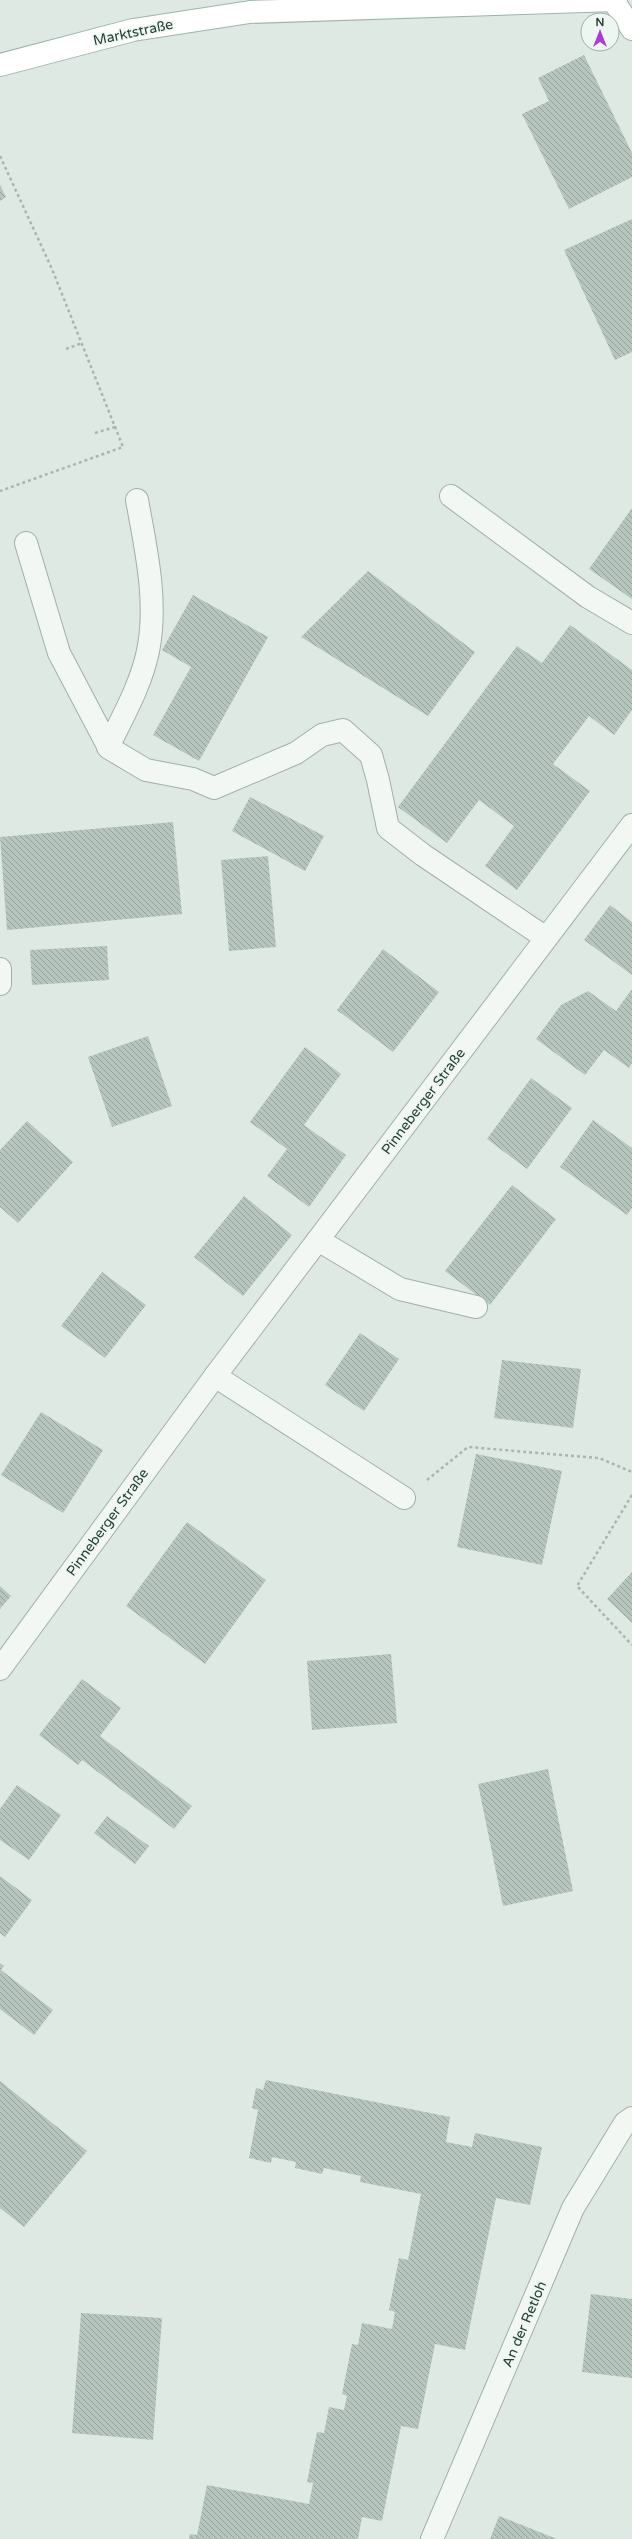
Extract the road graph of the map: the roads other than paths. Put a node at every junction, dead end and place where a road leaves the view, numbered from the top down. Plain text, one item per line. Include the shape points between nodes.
1 (614, 0) edge
2 (261, 6) edge
3 (632, 29) edge
4 (0, 65) edge
5 (451, 496) dead end
6 (137, 500) dead end
7 (26, 542) dead end
8 (632, 623) edge
9 (108, 747) junction
10 (632, 825) edge
11 (546, 938) junction
12 (0, 969) edge
13 (0, 984) edge
14 (318, 1240) junction
15 (476, 1307) dead end
16 (215, 1376) junction
17 (404, 1498) road end
18 (0, 1669) edge
19 (632, 2118) edge
20 (432, 2539) edge

1 - 2 main road, Marktstraße
1 - 3 main road
2 - 4 main road, Marktstraße via 133,30
5 - 8 street via 588,597
6 - 9 street via 151,585 148,651 136,688
7 - 9 street via 59,654
9 - 11 street via 146,770 193,779 214,788 296,753 322,735 343,730 370,755 388,828 423,855
10 - 11 street, Pinneberger Straße
11 - 14 street, Pinneberger Straße
12 - 13 street
14 - 15 street via 400,1289
14 - 16 street, Pinneberger Straße
16 - 17 street
16 - 18 street, Pinneberger Straße
19 - 20 street, An der Retloh via 626,2123 573,2208

